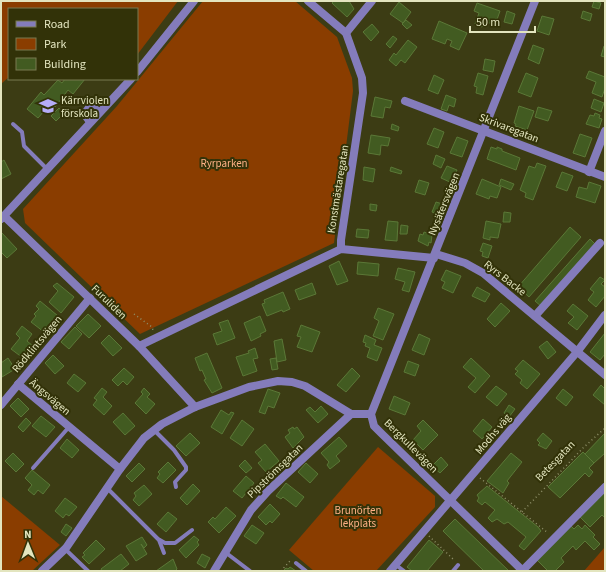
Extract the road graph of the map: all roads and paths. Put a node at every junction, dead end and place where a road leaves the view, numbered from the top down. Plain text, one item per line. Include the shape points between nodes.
1 (194, 1) edge
2 (308, 1) edge
3 (372, 1) edge
4 (535, 1) edge
5 (346, 33) junction
6 (138, 71) edge
7 (130, 80) edge
8 (405, 101) dead end
9 (101, 111) junction
10 (13, 124) dead end
11 (89, 124) junction
12 (484, 131) junction
13 (605, 131) edge
14 (48, 169) junction
15 (589, 172) junction
16 (605, 177) edge
17 (2, 218) edge
18 (600, 243) dead end
19 (341, 249) junction
20 (435, 256) junction
21 (90, 298) junction
22 (134, 314) dead end
23 (605, 315) edge
24 (535, 316) junction
25 (156, 338) junction
26 (139, 346) junction
27 (577, 352) junction
28 (605, 375) edge
29 (18, 384) junction
30 (1, 405) edge
31 (195, 407) junction
32 (351, 414) junction
33 (371, 414) junction
34 (69, 427) junction
35 (605, 428) edge
36 (154, 430) junction
37 (33, 468) dead end
38 (120, 469) junction
39 (474, 473) junction
40 (605, 487) edge
41 (107, 488) junction
42 (176, 488) dead end
43 (451, 500) junction
44 (522, 512) junction
45 (192, 530) dead end
46 (426, 534) dead end
47 (554, 538) junction
48 (158, 540) junction
49 (65, 549) junction
50 (225, 551) junction
51 (164, 553) dead end
52 (296, 563) joint
53 (458, 565) joint
54 (393, 568) edge
55 (42, 571) edge
56 (88, 571) edge
57 (214, 571) edge
58 (250, 571) edge
59 (281, 571) edge
60 (306, 571) edge
61 (404, 571) edge
62 (453, 571) edge
63 (523, 571) edge

1 - 6 street
2 - 5 street
3 - 5 street
4 - 12 street, Nysätersvägen
5 - 19 street, Konstmästaregatan via 362,78 363,93
7 - 9 street
8 - 12 street, Skrivaregatan
9 - 11 street
9 - 11 lane via 91,105 83,111 83,117
10 - 14 lane via 22,132 24,146
11 - 14 street
12 - 15 street, Skrivaregatan
12 - 20 street, Nysätersvägen
13 - 15 street
14 - 17 street
15 - 16 street, Skrivaregatan
17 - 21 street, Furuliden
18 - 24 street
19 - 20 street, Ryrs Backe
19 - 25 street, Konstmästaregatan
20 - 24 street, Ryrs Backe via 465,263 483,273
20 - 33 street, Nysätersvägen
21 - 26 street, Furuliden
21 - 29 street, Rödklintsvägen
22 - 25 path via 152,327
23 - 27 street, Modhs väg
24 - 27 street, Ryrs Backe
25 - 26 street, Konstmästaregatan
26 - 31 street, Furuliden
27 - 28 street, Ryrs Backe
27 - 39 street, Modhs väg
29 - 30 street, Rödklintsvägen
29 - 34 street, Ängsvägen
31 - 32 street via 249,386 278,380 305,386
31 - 36 street
32 - 33 street, Bergkullevägen
32 - 50 street, Pipströmsgatan via 268,491 251,510
33 - 43 street, Bergkullevägen via 374,426 380,433
34 - 37 lane, Ängsvägen
34 - 38 street, Ängsvägen
35 - 44 path, Betesgatan
36 - 38 street via 144,438
36 - 42 lane via 174,450 186,467 176,482
38 - 41 street
39 - 43 street, Modhs väg
39 - 44 path
40 - 47 street
41 - 48 lane
41 - 49 street
43 - 54 street, Modhs väg
43 - 63 street, Bergkullevägen
44 - 47 path
45 - 48 lane via 175,543
46 - 53 path
47 - 63 street
48 - 51 lane
49 - 55 street
49 - 56 lane
50 - 57 street, Pipströmsgatan
50 - 58 lane
52 - 59 path via 292,559
52 - 60 lane
53 - 62 lane
54 - 61 lane, Modhs väg

